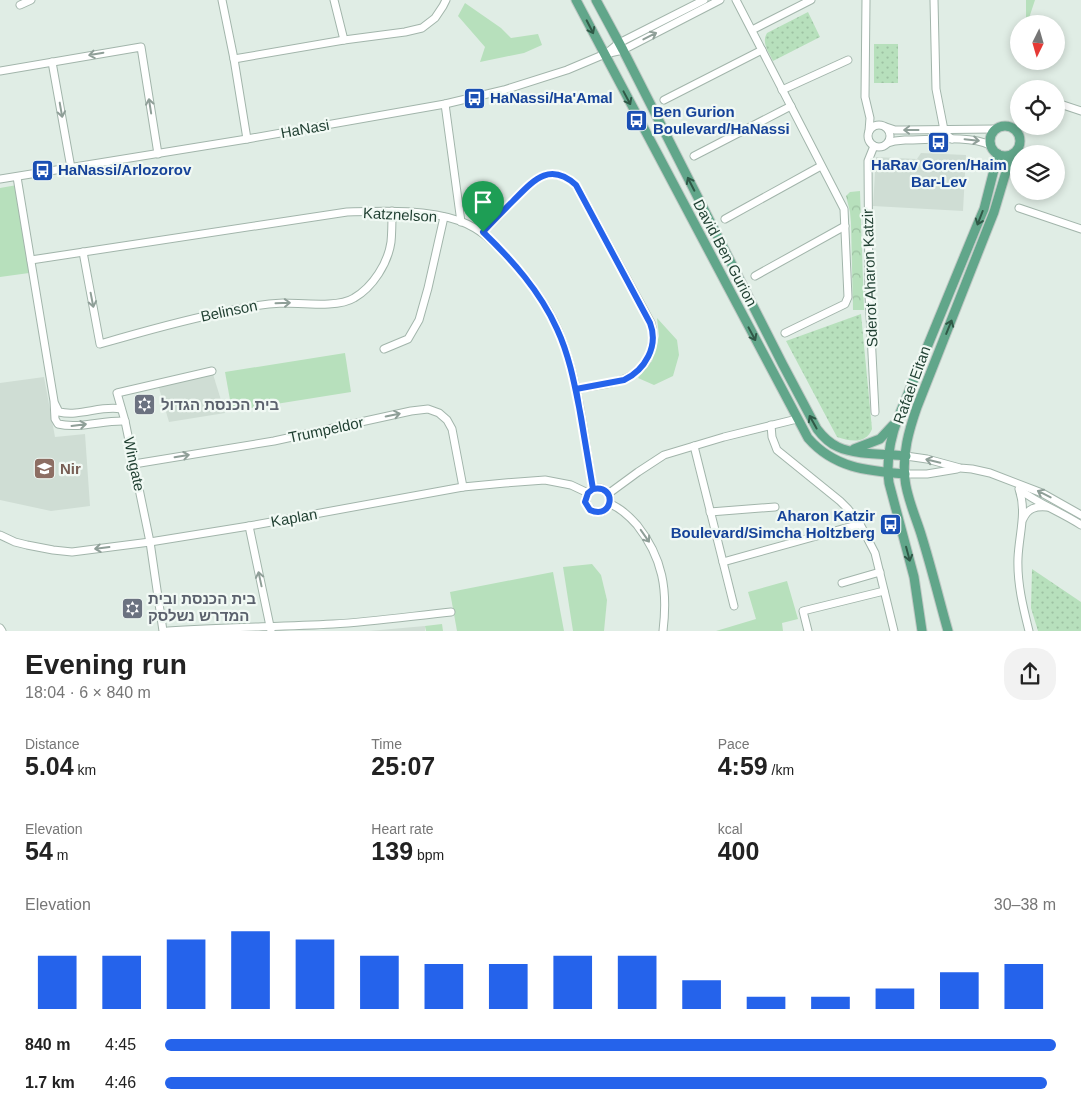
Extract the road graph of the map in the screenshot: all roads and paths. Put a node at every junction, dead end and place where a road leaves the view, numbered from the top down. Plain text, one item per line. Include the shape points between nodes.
1 (31, 0) edge
2 (222, 0) edge
3 (334, 0) edge
4 (446, 0) edge
5 (576, 0) edge
6 (596, 0) edge
7 (704, 0) edge
8 (720, 0) edge
9 (736, 0) edge
10 (810, 0) edge
11 (866, 0) edge
12 (934, 0) edge
13 (20, 6) dead end
14 (752, 30) junction
15 (344, 40) junction
16 (621, 47) junction
17 (762, 50) junction
18 (605, 54) junction
19 (234, 59) junction
20 (848, 60) dead end
21 (52, 62) junction
22 (0, 71) edge
23 (782, 90) junction
24 (664, 100) dead end
25 (445, 104) junction
26 (790, 106) junction
27 (1065, 106) edge
28 (868, 109) junction
29 (1081, 111) edge
30 (884, 127) junction
31 (995, 129) junction
32 (944, 130) junction
33 (869, 131) junction
34 (248, 139) junction
35 (952, 139) junction
36 (888, 143) junction
37 (990, 145) junction
38 (1020, 145) edge
39 (874, 146) junction
40 (158, 154) junction
41 (998, 154) junction
42 (1010, 155) edge
43 (694, 156) dead end
44 (1010, 158) edge
45 (822, 166) junction
46 (71, 168) junction
47 (17, 177) junction
48 (0, 180) edge
49 (1019, 208) dead end
50 (392, 211) junction
51 (444, 217) junction
52 (725, 219) dead end
53 (461, 222) junction
54 (845, 226) junction
55 (1081, 229) edge
56 (483, 232) junction
57 (83, 252) junction
58 (31, 260) junction
59 (755, 276) dead end
60 (785, 333) dead end
61 (384, 349) dead end
62 (212, 371) dead end
63 (576, 389) junction
64 (54, 401) junction
65 (121, 410) junction
66 (875, 412) dead end
67 (898, 418) junction
68 (798, 419) junction
69 (125, 421) junction
70 (771, 426) junction
71 (694, 446) junction
72 (850, 451) junction
73 (889, 454) junction
74 (906, 456) junction
75 (134, 464) junction
76 (960, 468) junction
77 (888, 473) junction
78 (904, 474) junction
79 (1004, 478) junction
80 (463, 487) junction
81 (1019, 489) junction
82 (590, 491) junction
83 (608, 494) junction
84 (610, 504) junction
85 (775, 507) dead end
86 (1050, 507) junction
87 (710, 512) junction
88 (1081, 515) edge
89 (1022, 522) junction
90 (860, 524) junction
91 (1081, 525) edge
92 (249, 526) junction
93 (0, 535) edge
94 (150, 542) junction
95 (723, 562) junction
96 (880, 572) junction
97 (842, 583) dead end
98 (884, 591) junction
99 (734, 606) dead end
100 (451, 612) dead end
101 (215, 629) edge
102 (271, 629) edge
103 (163, 631) edge
104 (168, 631) edge
105 (664, 631) edge
106 (808, 631) edge
107 (894, 631) edge
108 (922, 631) edge
109 (948, 631) edge
110 (1029, 631) edge

1 - 13 street
2 - 19 street
3 - 15 street
4 - 15 street via 435,18 422,28
5 -> 18 main road, David Ben Gurion
6 - 16 main road, David Ben Gurion
7 - 16 street
16 -> 8 street
9 - 14 street
10 - 14 street
11 - 28 street via 865,97
12 - 32 street via 935,82
14 - 17 street
15 - 19 street
16 - 18 street, HaNasi
72 -> 16 main road, David Ben Gurion via 839,448 817,429
17 - 23 street
17 - 24 street
18 - 25 street, HaNasi via 504,90
18 -> 68 main road, David Ben Gurion
19 - 34 street
20 - 23 street
21 - 22 street
40 -> 21 street via 141,47
21 -> 46 street
23 - 26 street
25 - 34 street, HaNasi
25 - 53 street
26 - 43 street
26 - 45 street
27 - 29 street
28 - 30 street
28 - 33 street
32 -> 30 street
30 - 33 street via 875,126
30 - 36 street via 890,133
31 - 32 street
31 - 37 main road
31 - 38 main road via 1002,125 1010,126 1018,132
32 - 35 street
33 - 39 street via 868,138
34 - 40 street, HaNasi
35 - 36 street
35 -> 37 street
36 - 39 street via 882,147
37 - 41 main road
39 - 66 street, Sderot Aharon Katzir via 868,161 869,295
40 - 46 street, HaNasi
41 - 42 main road
41 -> 67 main road, Rafael Eitan via 984,209
74 -> 44 main road, Rafael Eitan via 917,407 994,212
45 - 52 street
45 - 54 street via 844,209
46 - 47 street, HaNasi
47 - 48 street, HaNasi
47 - 58 street
49 - 55 street
50 - 51 street, Katznelson
50 - 57 street, Katznelson via 347,212
57 -> 50 street, Belinson via 100,344 185,320 260,304 330,304 353,299 375,279 383,264 390,243
51 - 53 street, Katznelson
51 - 61 street via 419,320 408,339
53 - 56 street, Katznelson
54 - 59 street
54 - 60 street via 848,298 845,304
56 - 63 street, Katznelson via 517,267 539,296 557,328
56 - 63 street via 534,180 557,174 576,185 650,323 653,341 645,363 630,377
57 - 58 street, Katznelson
58 - 64 street
62 - 65 street via 117,393
63 - 82 street, Katznelson
64 - 65 street via 59,412 65,413
64 -> 69 street via 58,424
65 - 69 street, Wingate
67 - 72 main road via 880,439
67 - 73 main road, Rafael Eitan
68 - 70 street
68 - 77 main road, David Ben Gurion via 808,438 827,455 853,467
69 - 75 street, Wingate
70 - 71 street
70 - 90 street via 777,450 840,501
71 - 83 street via 661,456
71 - 87 street
72 - 73 main road, David Ben Gurion
73 - 74 main road, David Ben Gurion
73 - 77 main road, Rafael Eitan
76 -> 74 street
74 - 78 main road, Rafael Eitan
75 -> 80 street, Trumpeldor via 274,441 428,409 439,413 452,429
75 - 94 street, Wingate
76 - 78 street
76 - 79 street via 981,470
77 - 78 main road, David Ben Gurion
77 -> 108 main road, Rafael Eitan via 914,577
78 - 109 main road, Rafael Eitan
79 - 81 street
88 -> 79 street via 1042,493
80 - 82 street, Kaplan via 545,480
80 - 92 street, Kaplan
81 - 86 street
81 - 89 street via 1023,505
82 - 83 street via 600,488
82 - 84 street via 585,499 590,510 598,513
83 - 84 street
84 -> 105 street via 629,516 652,547 664,585
85 - 87 street
86 - 89 street via 1032,508
86 - 91 street
87 - 95 street
89 - 110 street via 1018,578
90 - 95 street
90 - 96 street via 876,553
92 - 94 street, Kaplan
102 -> 92 street
94 -> 93 street, Kaplan via 72,552 27,545
94 - 103 street, Wingate
95 - 99 street
96 - 97 street
96 - 98 street
98 - 106 street via 803,611
98 - 107 street
100 - 102 street
101 - 102 street
101 - 104 street

